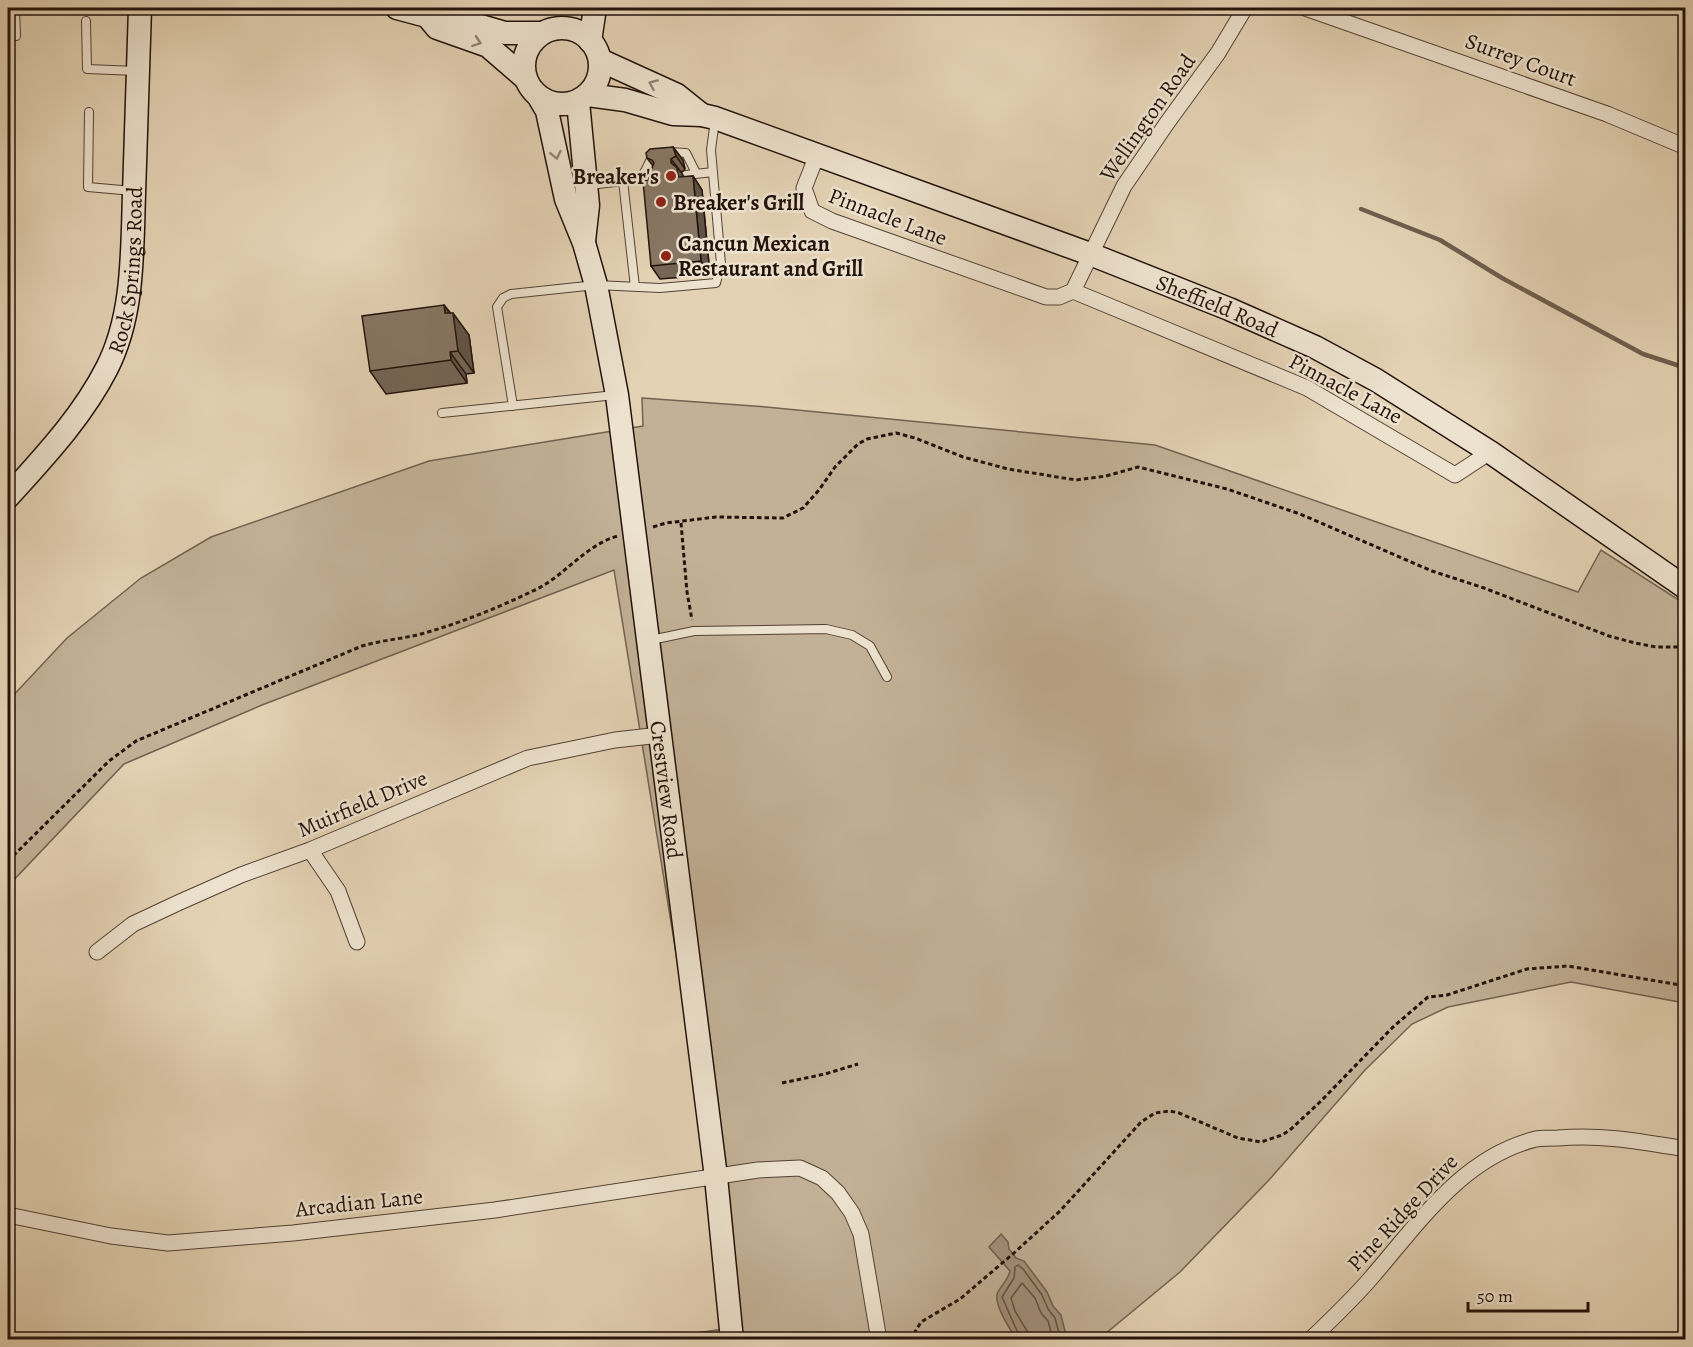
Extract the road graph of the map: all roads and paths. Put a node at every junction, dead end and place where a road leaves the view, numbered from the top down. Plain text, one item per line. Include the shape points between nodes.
1 (15, 8) edge
2 (140, 8) edge
3 (397, 8) edge
4 (565, 8) edge
5 (595, 8) edge
6 (1245, 8) edge
7 (1305, 8) edge
8 (427, 16) junction
9 (86, 21) dead end
10 (547, 31) junction
11 (16, 36) dead end
12 (595, 50) junction
13 (138, 71) junction
14 (525, 78) junction
15 (583, 98) junction
16 (540, 99) junction
17 (89, 112) dead end
18 (709, 117) junction
19 (1686, 147) edge
20 (817, 155) junction
21 (713, 172) junction
22 (696, 174) junction
23 (686, 175) edge
24 (657, 177) edge
25 (641, 179) junction
26 (623, 181) junction
27 (587, 185) junction
28 (134, 191) junction
29 (584, 243) junction
30 (1090, 254) junction
31 (596, 285) junction
32 (635, 287) junction
33 (1073, 291) junction
34 (617, 395) junction
35 (513, 406) junction
36 (442, 413) dead end
37 (1490, 452) junction
38 (8, 497) edge
39 (681, 522) junction
40 (634, 533) junction
41 (1686, 588) edge
42 (694, 631) junction
43 (648, 640) junction
44 (1686, 647) edge
45 (887, 677) dead end
46 (660, 735) junction
47 (310, 850) junction
48 (8, 861) edge
49 (357, 942) dead end
50 (97, 952) dead end
51 (1686, 986) edge
52 (858, 1064) dead end
53 (782, 1083) dead end
54 (1686, 1149) edge
55 (716, 1177) junction
56 (8, 1215) edge
57 (732, 1340) edge
58 (879, 1340) edge
59 (910, 1340) edge
60 (1310, 1340) edge

1 - 11 lane
2 - 13 street, Rock Springs Road
3 - 8 street
4 - 10 street
5 - 12 street
6 - 30 street, Wellington Road via 1124,186
7 - 19 street, Surrey Court via 1607,114
8 - 10 street via 439,11 505,33
8 -> 14 street via 437,28 488,46
9 - 13 lane via 87,69
10 - 12 street via 578,31
10 - 14 street via 525,53
12 - 15 street via 600,73 596,85
18 -> 12 street, Sheffield Road
13 - 28 street, Rock Springs Road
14 - 16 street
15 - 16 street via 565,105
15 - 18 street, Sheffield Road via 625,100 673,114
15 - 27 street, Crestview Road
16 -> 29 street, Crestview Road via 547,111 566,199
17 - 28 lane via 88,187
18 - 20 street, Sheffield Road
18 - 21 lane
20 - 30 street, Sheffield Road
20 - 33 street, Pinnacle Lane via 804,188 812,211 1046,297
21 - 22 lane
21 - 32 lane via 722,264 716,283
22 - 23 lane
22 - 25 lane via 686,153 676,151 651,159
24 - 25 lane
25 - 26 lane
26 - 27 lane
26 - 32 lane
27 - 29 street, Crestview Road
28 - 38 street, Rock Springs Road via 132,266 126,310 108,365 68,428
29 - 31 street, Crestview Road
30 - 33 street
30 - 37 street, Sheffield Road via 1315,348 1376,380
31 - 32 lane
31 - 34 street, Crestview Road
31 - 35 lane via 503,298 497,307
33 - 37 street, Pinnacle Lane via 1307,388 1455,475
34 - 35 lane
34 - 40 street, Crestview Road
35 - 36 lane
37 - 41 street, Sheffield Road
39 - 40 path
39 - 42 path
39 - 44 path via 716,517 769,520 796,513 858,444 896,433 1008,470 1076,480 1138,467 1227,489 1600,633 1656,647
40 - 43 street, Crestview Road
40 - 48 path via 600,544 543,586 489,611 433,631 362,646 136,741 109,761
42 - 43 lane
42 - 45 lane via 826,629 852,635 870,646
43 - 46 street, Crestview Road
46 - 47 street, Muirfield Drive via 528,758
46 - 55 street, Crestview Road
47 - 49 street via 338,891
47 - 50 street, Muirfield Drive via 133,924
51 - 59 path via 1568,966 1527,969 1447,995 1428,997 1282,1135 1260,1142 1238,1138 1179,1113 1161,1111 1149,1116 1060,1211 960,1299 921,1322
52 - 53 path
54 - 60 street, Pine Ridge Drive via 1579,1136 1537,1139 1504,1150 1450,1188
55 - 56 street, Arcadian Lane via 495,1210 168,1243
55 - 57 street, Crestview Road
55 - 58 street via 800,1167 822,1178 843,1200 861,1234

